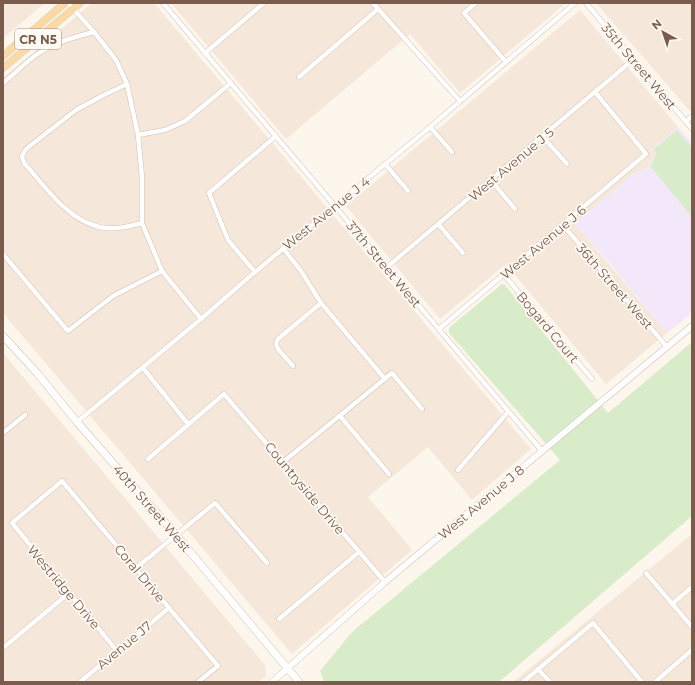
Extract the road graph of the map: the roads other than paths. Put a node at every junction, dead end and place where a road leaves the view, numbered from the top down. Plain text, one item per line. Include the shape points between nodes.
1 (66, 3) edge
2 (80, 3) edge
3 (163, 3) edge
4 (264, 3) edge
5 (373, 3) edge
6 (476, 3) edge
7 (575, 3) edge
8 (586, 3) edge
9 (73, 9) junction
10 (378, 9) junction
11 (94, 32) junction
12 (205, 53) junction
13 (3, 56) edge
14 (634, 59) junction
15 (506, 62) junction
16 (3, 68) edge
17 (299, 77) dead end
18 (3, 83) edge
19 (231, 83) junction
20 (127, 84) junction
21 (595, 92) junction
22 (460, 101) junction
23 (692, 116) edge
24 (686, 121) junction
25 (430, 127) junction
26 (692, 129) edge
27 (138, 135) junction
28 (276, 136) junction
29 (543, 137) junction
30 (452, 152) dead end
31 (385, 164) junction
32 (567, 164) dead end
33 (491, 180) junction
34 (408, 191) dead end
35 (335, 206) junction
36 (515, 209) dead end
37 (142, 223) junction
38 (439, 225) junction
39 (563, 225) junction
40 (283, 248) junction
41 (463, 253) dead end
42 (3, 254) edge
43 (387, 267) junction
44 (162, 271) junction
45 (255, 272) junction
46 (504, 275) junction
47 (321, 303) junction
48 (202, 318) junction
49 (692, 326) edge
50 (439, 329) junction
51 (3, 336) edge
52 (667, 346) junction
53 (293, 366) dead end
54 (142, 368) junction
55 (385, 379) junction
56 (592, 380) dead end
57 (422, 409) dead end
58 (508, 412) junction
59 (25, 415) dead end
60 (340, 416) junction
61 (77, 422) junction
62 (188, 424) junction
63 (3, 433) edge
64 (542, 451) junction
65 (148, 459) dead end
66 (283, 462) junction
67 (458, 470) dead end
68 (389, 474) dead end
69 (12, 523) joint
70 (176, 535) junction
71 (359, 552) junction
72 (267, 563) dead end
73 (136, 568) junction
74 (646, 573) dead end
75 (385, 582) junction
76 (692, 587) edge
77 (69, 593) junction
78 (672, 604) junction
79 (169, 608) junction
80 (279, 619) dead end
81 (692, 627) edge
82 (3, 648) edge
83 (692, 650) edge
84 (117, 651) junction
85 (287, 669) junction
86 (538, 669) junction
87 (80, 682) edge
88 (198, 682) edge
89 (272, 682) edge
90 (299, 682) edge
91 (523, 682) edge
92 (550, 682) edge
93 (642, 682) edge
94 (655, 682) edge

1 - 9 street
1 - 13 main road, CR N5
2 - 9 main road, CR N5
3 - 12 street, 37th Street West
4 - 12 street
5 - 10 street
6 - 15 street via 464,13
7 - 15 street, West Avenue J 4
8 - 14 street, 35th Street West
9 - 11 street
9 - 16 main road, CR N5
10 - 17 street
10 - 22 street
11 - 18 street via 51,46 36,55
11 - 20 street via 116,60
12 - 19 street, 37th Street West
14 - 21 street, West Avenue J 5
14 - 24 street, 35th Street West
15 - 22 street, West Avenue J 4
19 - 27 street via 185,121 165,130
19 - 28 street, 37th Street West
20 - 27 street
20 - 37 street via 76,110 26,149 22,156 24,163 64,208 83,221 97,227 122,228
21 - 29 street, West Avenue J 5
21 - 39 street, West Avenue J 6 via 646,154
22 - 25 street, West Avenue J 4
23 - 24 street
24 - 26 street, 35th Street West
25 - 30 street
25 - 31 street, West Avenue J 4
27 - 37 street via 142,177
28 - 35 street, 37th Street West
28 - 45 street via 209,193 228,240
29 - 32 street
29 - 33 street, West Avenue J 5
31 - 34 street
31 - 35 street, West Avenue J 4
33 - 36 street
33 - 38 street, West Avenue J 5
35 - 40 street, West Avenue J 4
35 - 43 street, 37th Street West
37 - 44 street
38 - 41 street
38 - 43 street, West Avenue J 5
39 - 46 street, West Avenue J 6
39 - 52 street, 36th Street West
40 - 45 street, West Avenue J 4
40 - 47 street via 302,271
42 - 44 street via 68,331 113,296
43 - 50 street, 37th Street West
44 - 48 street
45 - 48 street, West Avenue J 4
46 - 50 street, West Avenue J 6
46 - 56 street, Bogard Court
47 - 53 street via 278,339 278,349
47 - 55 street
48 - 54 street, West Avenue J 4
49 - 52 street, West Avenue J 8
50 - 58 street, 37th Street West
51 - 61 main road, 40th Street West
52 - 64 street, West Avenue J 8
54 - 61 street, West Avenue J 4
54 - 62 street
55 - 57 street via 392,373
55 - 60 street
58 - 64 street, 37th Street West
58 - 67 street
59 - 63 street
60 - 66 street
60 - 68 street
61 - 70 main road, 40th Street West
62 - 65 street
62 - 66 street, Countryside Drive via 224,394
64 - 75 street, West Avenue J 8
66 - 71 street, Countryside Drive
69 - 73 street, Coral Drive via 62,481
69 - 77 street, Westridge Drive
70 - 72 street via 215,503
70 - 73 street
70 - 85 main road, 40th Street West
71 - 75 street, Countryside Drive
71 - 80 street
73 - 79 street, Coral Drive
74 - 78 street
75 - 85 street, West Avenue J 8
76 - 78 street
77 - 82 street
77 - 84 street, Westridge Drive
78 - 81 street
79 - 84 street, Avenue J7
79 - 88 street, Coral Drive via 218,666
83 - 94 street
84 - 87 street, Avenue J7
85 - 89 street, West Avenue J 8
85 - 90 main road, 40th Street West
86 - 91 street
86 - 92 street
86 - 93 street via 593,623

